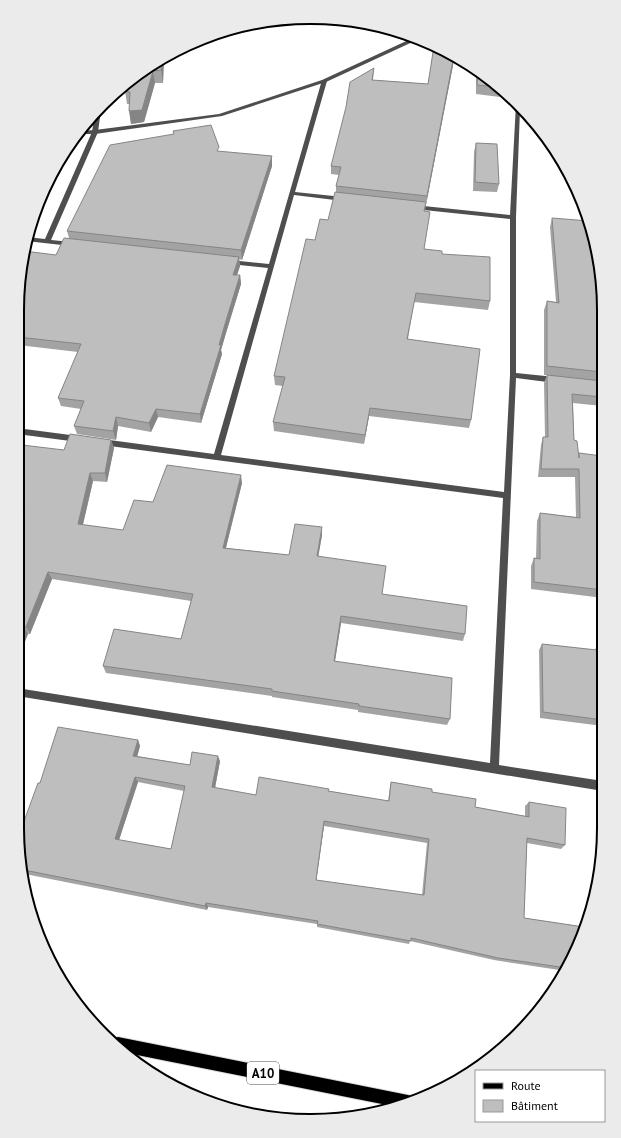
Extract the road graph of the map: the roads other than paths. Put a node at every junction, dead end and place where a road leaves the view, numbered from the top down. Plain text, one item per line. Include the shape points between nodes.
1 (409, 42) edge
2 (324, 81) junction
3 (518, 113) edge
4 (97, 120) edge
5 (95, 132) junction
6 (86, 133) edge
7 (292, 194) junction
8 (347, 199) edge
9 (411, 206) edge
10 (513, 217) junction
11 (33, 240) edge
12 (46, 241) junction
13 (78, 245) edge
14 (225, 261) edge
15 (271, 266) junction
16 (513, 375) junction
17 (565, 381) edge
18 (24, 432) edge
19 (217, 457) junction
20 (507, 496) junction
21 (24, 693) edge
22 (494, 769) junction
23 (597, 785) edge
24 (125, 1045) edge
25 (399, 1100) edge

1 - 2 street
2 - 5 street via 220,115
2 - 7 street
3 - 10 street
4 - 5 street
5 - 6 street
5 - 12 street
7 - 8 street
7 - 15 street
9 - 10 street
10 - 16 street
11 - 12 street
12 - 13 street
14 - 15 street
15 - 19 street
16 - 17 street
16 - 20 street
18 - 19 street
19 - 20 street
20 - 22 street
21 - 22 street
22 - 23 street
24 - 25 main road, A10

